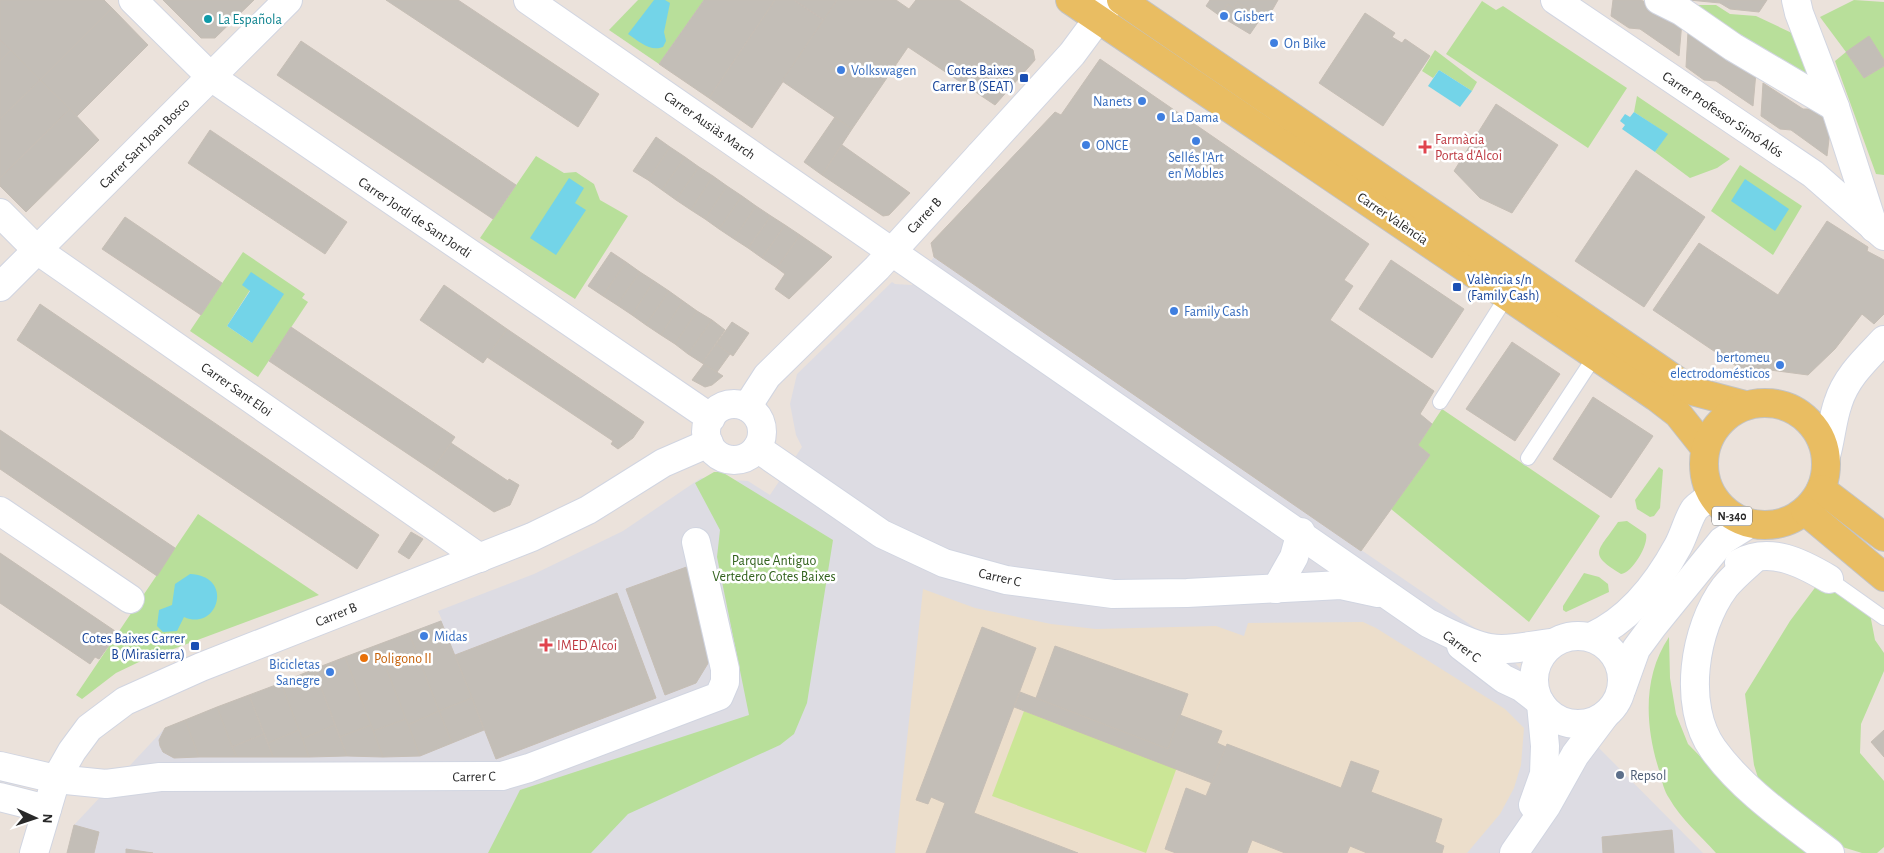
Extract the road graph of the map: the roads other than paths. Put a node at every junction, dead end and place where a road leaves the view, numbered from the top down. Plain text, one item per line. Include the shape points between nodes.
1 (133, 0) edge
2 (288, 0) edge
3 (528, 0) edge
4 (1070, 0) edge
5 (1121, 0) edge
6 (1555, 0) edge
7 (1659, 0) edge
8 (1796, 0) edge
9 (1106, 10) edge
10 (1583, 10) edge
11 (211, 77) junction
12 (1835, 107) junction
13 (1843, 133) junction
14 (1813, 174) junction
15 (0, 213) edge
16 (1879, 232) edge
17 (37, 250) junction
18 (892, 250) junction
19 (0, 287) edge
20 (1508, 296) junction
21 (1884, 340) edge
22 (1595, 356) junction
23 (1440, 402) dead end
24 (1745, 405) junction
25 (747, 407) junction
26 (710, 430) junction
27 (757, 448) junction
28 (1705, 448) junction
29 (1826, 456) junction
30 (1528, 458) dead end
31 (1821, 488) junction
32 (1712, 496) junction
33 (0, 511) edge
34 (1805, 511) junction
35 (1750, 524) junction
36 (1300, 532) junction
37 (1884, 537) edge
38 (696, 542) dead end
39 (480, 558) junction
40 (1755, 558) junction
41 (1883, 577) edge
42 (1829, 579) joint
43 (1276, 589) junction
44 (1386, 595) junction
45 (130, 599) dead end
46 (1672, 600) junction
47 (1884, 618) edge
48 (1432, 624) junction
49 (1592, 637) junction
50 (1553, 643) junction
51 (1621, 692) junction
52 (1540, 702) junction
53 (1605, 715) junction
54 (0, 766) edge
55 (56, 779) junction
56 (0, 797) edge
57 (47, 809) junction
58 (1517, 849) edge
59 (34, 853) edge
60 (1830, 853) edge

1 - 11 street, Carrer Jordi de Sant Jordi
2 - 11 street, Carrer Sant Joan Bosco
3 - 18 street, Carrer Ausiàs March
4 - 9 main road, Carrer València
5 - 24 main road, Carrer València via 1692,391
6 - 10 street, Carrer Professor Simó Alós
7 - 12 street
8 - 12 street
9 - 18 street, Carrer B via 1042,89
9 - 20 main road, Carrer València
10 - 14 street, Carrer Professor Simó Alós
11 - 17 street, Carrer Sant Joan Bosco
11 - 26 street, Carrer Jordi de Sant Jordi
12 - 13 street
13 - 14 street via 1835,163 1822,174
13 - 16 street
14 - 16 street, Carrer Professor Simó Alós
15 - 17 street, Carrer Sant Eloi
17 - 19 street, Carrer Sant Joan Bosco
17 - 39 street, Carrer Sant Eloi
18 - 25 street, Carrer B via 767,376
18 - 36 street, Carrer C
20 - 22 main road, Carrer València
20 - 23 lane
21 - 29 street via 1853,374 1838,402
22 - 28 main road, Carrer València via 1678,414
22 - 30 lane
24 - 28 main road, N-340 via 1717,425
24 - 29 main road, N-340 via 1762,402 1794,409 1817,432
25 - 26 street via 739,404 722,407
25 - 27 street via 757,416 762,429
26 - 27 street via 717,453 728,459 747,457
26 - 39 street, Carrer B via 588,510
27 - 43 street, Carrer C via 882,534 944,563 1006,580 1113,594
28 - 32 main road, N-340 via 1703,470
29 - 31 main road, N-340
31 - 34 main road, N-340
31 - 37 main road
32 - 35 main road, N-340 via 1728,513
32 - 49 street via 1694,509 1687,530 1666,568 1642,600 1611,628
33 - 45 street
34 - 35 main road, N-340 via 1780,524
34 - 41 main road
35 - 46 street via 1722,540
36 - 43 street via 1294,557
36 - 44 street, Carrer C
38 - 55 street, Carrer C via 725,669 725,682 719,696 529,768 502,776 160,777 106,784
39 - 55 street, Carrer B via 141,692 89,728
40 - 42 street via 1768,555 1800,562
40 - 46 street via 1742,561
40 - 60 street via 1726,586 1707,618 1695,674 1699,712 1713,748 1730,768 1764,801
42 - 47 lane
43 - 44 street, Carrer C via 1341,585
44 - 48 street, Carrer C
46 - 51 street via 1636,649
48 - 50 street, Carrer C via 1491,648
48 - 52 street, Carrer C
49 - 50 street via 1564,637
49 - 51 street via 1614,653 1623,678
50 - 52 street via 1537,663 1535,682
51 - 53 street
52 - 53 street via 1551,715 1564,722 1592,722
52 - 58 street via 1546,746 1544,774
53 - 58 street via 1575,755
54 - 55 street
55 - 57 street, Carrer B
56 - 57 street
57 - 59 street, Carrer B

